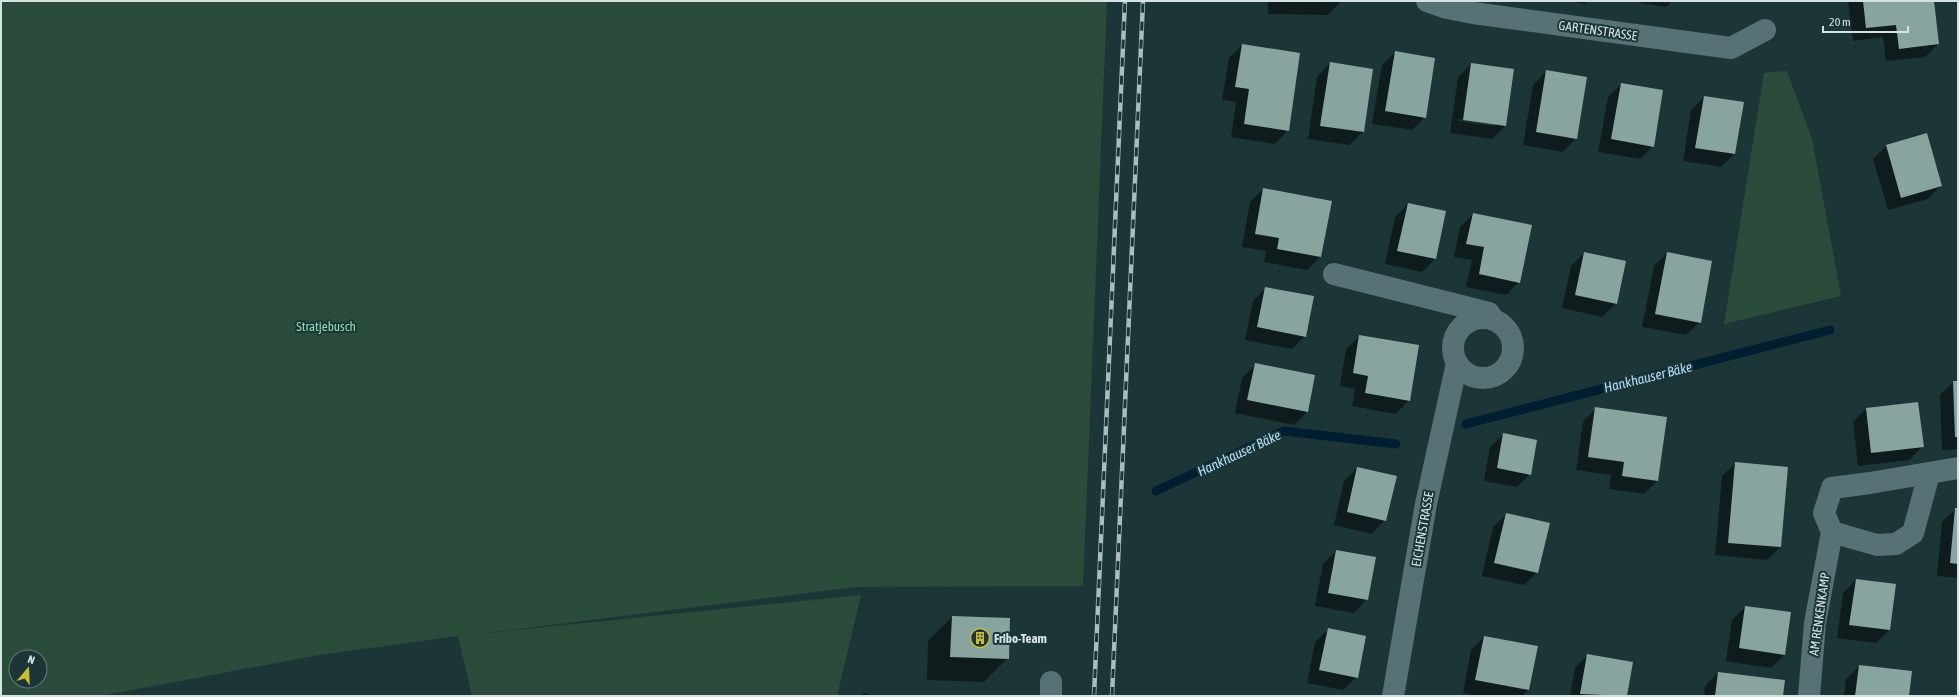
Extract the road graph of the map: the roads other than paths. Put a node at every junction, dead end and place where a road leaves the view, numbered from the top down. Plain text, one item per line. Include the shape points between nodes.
1 (1428, 1) edge
2 (1765, 30) dead end
3 (1334, 274) dead end
4 (1493, 319) junction
5 (1457, 363) junction
6 (1958, 468) edge
7 (1929, 474) junction
8 (1832, 532) junction
9 (1393, 696) edge
10 (1809, 696) edge

1 - 2 street, GARTENSTRASSE via 1473,14 1731,48
3 - 4 street via 1489,313
4 - 5 street, EICHENSTRASSE via 1476,318 1462,326 1453,342
4 - 5 street via 1502,323 1513,341 1514,351 1505,370 1487,379 1476,378 1466,374
5 - 9 street, EICHENSTRASSE via 1426,504
6 - 7 street
7 - 8 street via 1832,488 1824,513
7 - 8 street via 1913,533 1896,544 1877,545
8 - 10 street, AM RENKENKAMP via 1815,623

